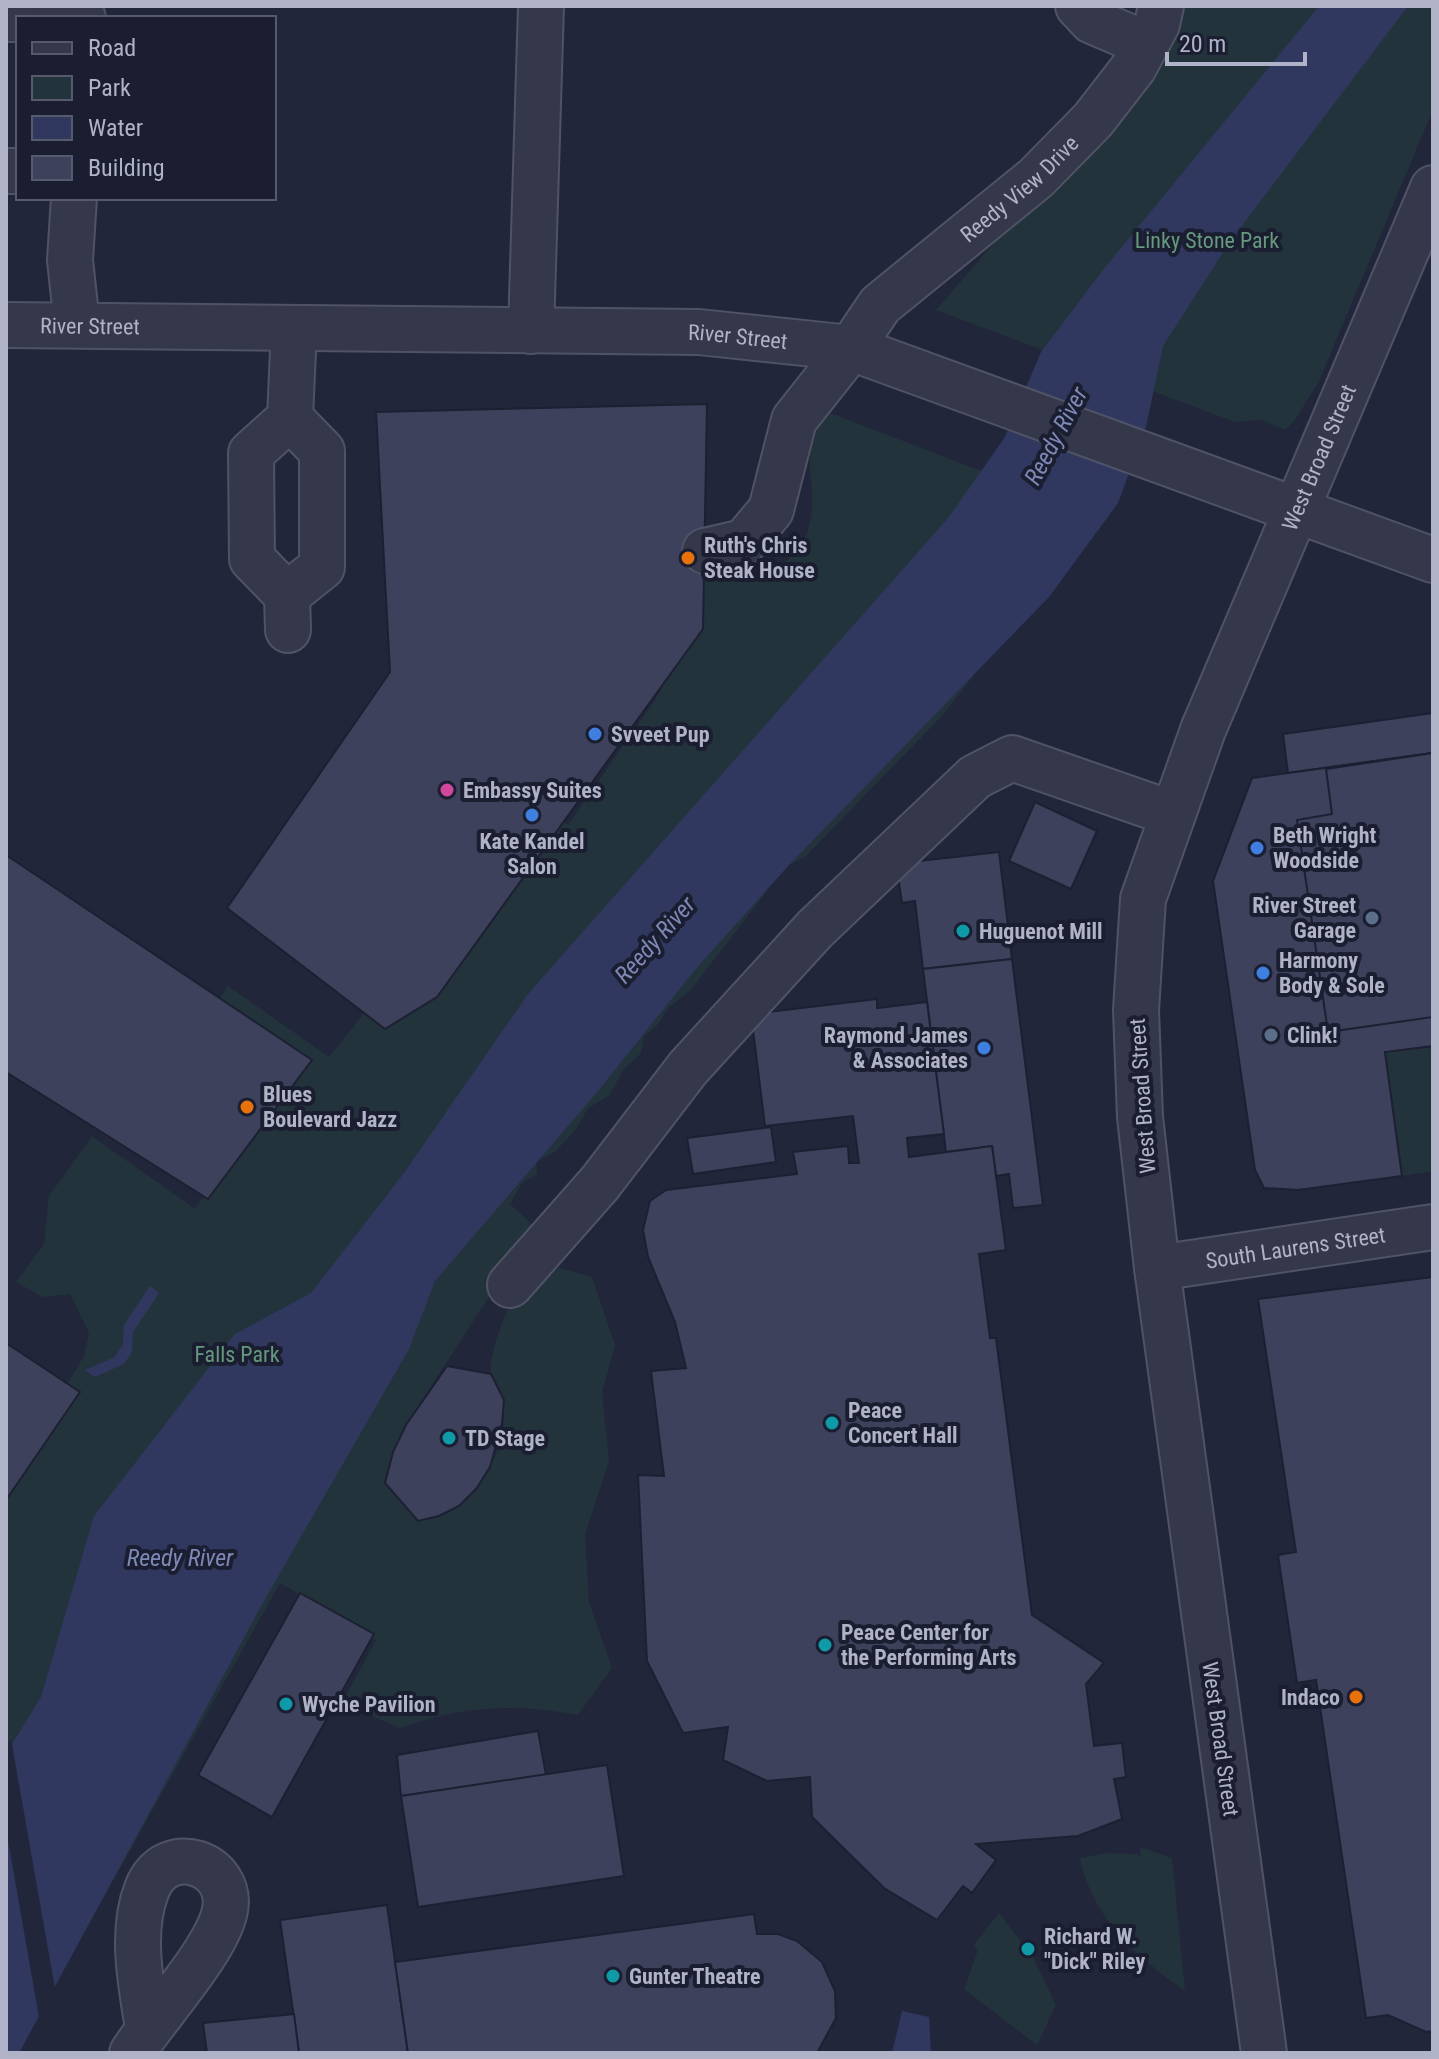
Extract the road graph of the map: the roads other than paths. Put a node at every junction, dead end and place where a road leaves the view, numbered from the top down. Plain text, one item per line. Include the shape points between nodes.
1 (541, 6) edge
2 (1078, 6) edge
3 (1153, 25) edge
4 (1433, 188) edge
5 (74, 200) edge
6 (6, 325) edge
7 (77, 325) junction
8 (294, 328) junction
9 (531, 331) junction
10 (851, 348) junction
11 (290, 418) junction
12 (1295, 511) junction
13 (705, 551) dead end
14 (1433, 560) edge
15 (1173, 814) junction
16 (1433, 1227) edge
17 (1157, 1268) junction
18 (510, 1285) dead end
19 (1264, 2053) edge

1 - 9 street
2 - 3 street via 1092,21
3 - 10 street, Reedy View Drive via 1134,67 1093,120 1036,178 880,305
4 - 12 street, West Broad Street
5 - 7 street via 70,260
6 - 7 street, River Street
7 - 8 street, River Street
8 - 9 street, River Street
8 - 11 street
9 - 10 street, River Street via 699,332
10 - 12 street, River Street
10 - 13 street, Reedy View Drive via 794,420 771,510 744,542
11 - 11 street via 251,453 252,559 288,612 322,567 322,451
12 - 14 street, River Street
12 - 15 street, West Broad Street
15 - 17 street, West Broad Street via 1143,899 1136,1010 1140,1117
15 - 18 street via 1012,758 975,777 815,929 688,1068 600,1183
16 - 17 street, South Laurens Street
17 - 19 street, West Broad Street

